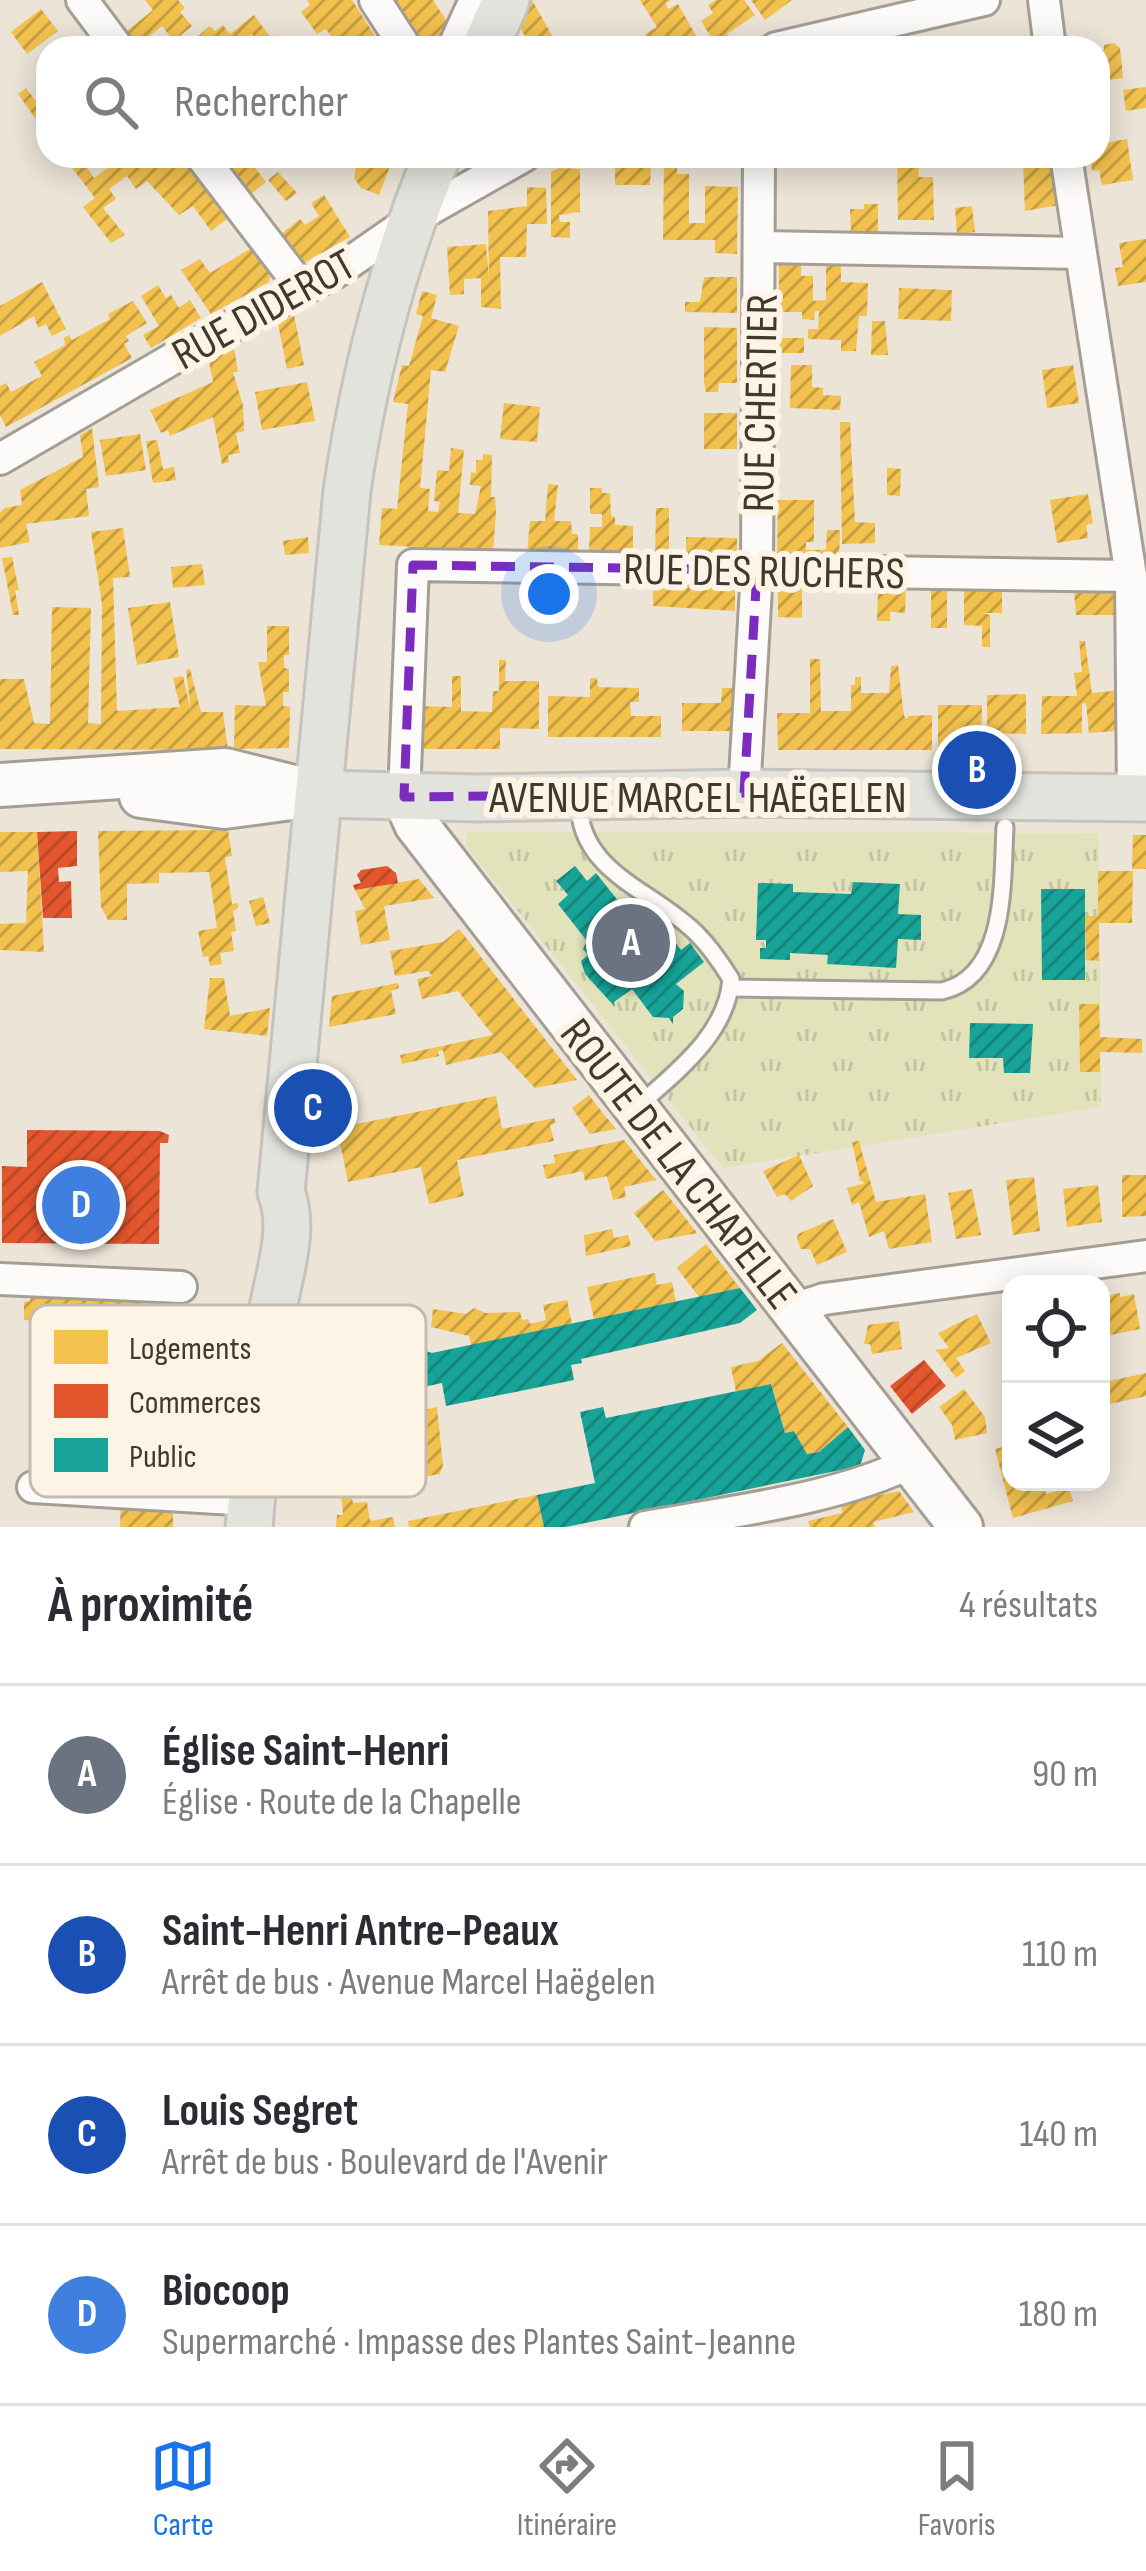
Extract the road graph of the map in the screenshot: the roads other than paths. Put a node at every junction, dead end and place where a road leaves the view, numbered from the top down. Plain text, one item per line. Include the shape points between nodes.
1 (82, 0) edge
2 (375, 0) edge
3 (476, 0) edge
4 (506, 0) edge
5 (983, 0) edge
6 (1044, 0) edge
7 (109, 36) edge
8 (398, 36) edge
9 (459, 36) edge
10 (490, 36) edge
11 (828, 36) edge
12 (1049, 36) edge
13 (210, 168) edge
14 (432, 168) edge
15 (503, 168) edge
16 (759, 168) edge
17 (1068, 168) edge
18 (411, 220) junction
19 (760, 247) junction
20 (1079, 253) junction
21 (302, 288) junction
22 (0, 459) edge
23 (758, 570) junction
24 (1131, 576) junction
25 (0, 785) edge
26 (744, 793) junction
27 (322, 794) junction
28 (579, 796) junction
29 (404, 797) junction
30 (1140, 798) edge
31 (1005, 827) dead end
32 (730, 988) junction
33 (636, 1108) junction
34 (1146, 1256) edge
35 (0, 1279) edge
36 (181, 1287) dead end
37 (274, 1305) edge
38 (794, 1310) junction
39 (914, 1461) junction
40 (113, 1497) edge
41 (250, 1514) edge
42 (645, 1527) edge
43 (961, 1527) edge

1 - 7 street
2 - 8 street
3 - 9 street
4 - 10 main road
5 - 11 street
6 - 12 street
13 - 21 street
14 - 18 main road
15 - 18 street, RUE DIDEROT
16 - 19 street, RUE CHERTIER
17 - 20 street
18 - 21 street, RUE DIDEROT
18 - 27 main road via 359,407
19 - 20 street
19 - 23 street, RUE CHERTIER
20 - 24 street
21 - 22 street, RUE DIDEROT
23 - 24 street, RUE DES RUCHERS
23 - 26 street, RUE CHERTIER
23 - 29 street, RUE DES RUCHERS via 413,565
24 - 30 street
25 - 27 main road via 57,784 224,807
26 - 28 main road, AVENUE MARCEL HAËGELEN
26 - 30 main road, AVENUE MARCEL HAËGELEN
27 - 29 main road, AVENUE MARCEL HAËGELEN
27 - 37 main road
28 - 29 main road, AVENUE MARCEL HAËGELEN
28 - 32 lane via 578,824 592,852 696,933
29 - 33 main road, ROUTE DE LA CHAPELLE via 416,824
31 - 32 lane via 1000,917 961,987
32 - 33 lane via 712,1032
33 - 38 main road, ROUTE DE LA CHAPELLE
34 - 38 street via 824,1299
35 - 36 street
38 - 39 main road, ROUTE DE LA CHAPELLE
39 - 42 street via 864,1480
39 - 43 main road, ROUTE DE LA CHAPELLE
40 - 41 street

